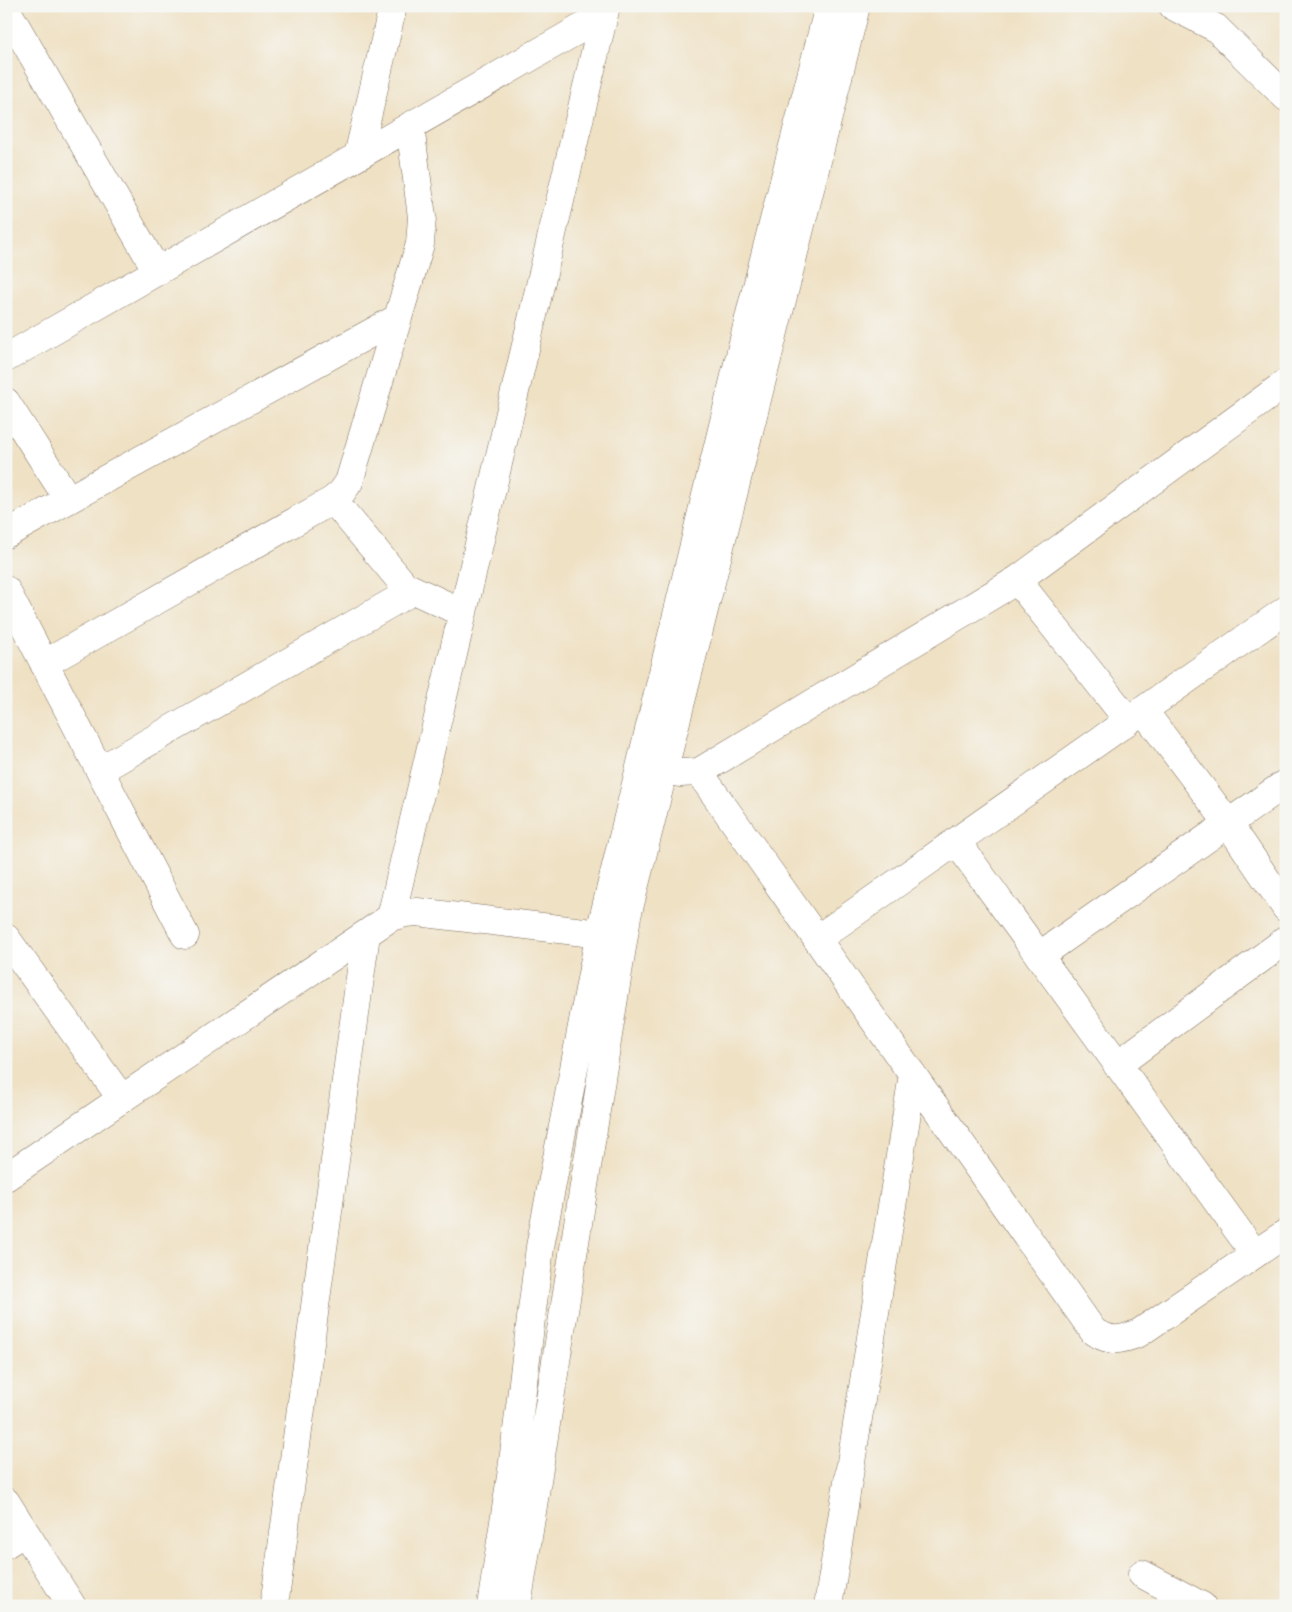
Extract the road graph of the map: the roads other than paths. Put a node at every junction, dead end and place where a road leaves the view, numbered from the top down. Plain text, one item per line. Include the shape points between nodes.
1 (393, 6) edge
2 (829, 6) edge
3 (856, 6) edge
4 (1173, 6) edge
5 (6, 9) edge
6 (605, 10) edge
7 (1286, 97) edge
8 (410, 126) junction
9 (358, 156) junction
10 (157, 271) junction
11 (398, 318) junction
12 (6, 358) edge
13 (1286, 383) edge
14 (6, 402) edge
15 (68, 499) junction
16 (333, 500) junction
17 (6, 534) edge
18 (1017, 580) junction
19 (6, 590) edge
20 (414, 590) junction
21 (1286, 610) edge
22 (463, 614) junction
23 (44, 664) junction
24 (1136, 715) junction
25 (100, 770) junction
26 (699, 772) junction
27 (650, 776) junction
28 (1286, 783) edge
29 (1228, 823) junction
30 (956, 841) junction
31 (1286, 908) edge
32 (391, 917) junction
33 (366, 934) junction
34 (612, 934) junction
35 (185, 935) dead end
36 (6, 938) edge
37 (817, 939) junction
38 (1286, 940) edge
39 (1039, 956) junction
40 (1118, 1065) junction
41 (912, 1075) junction
42 (122, 1099) junction
43 (6, 1177) edge
44 (1286, 1233) edge
45 (1255, 1254) junction
46 (6, 1502) edge
47 (16, 1538) edge
48 (1142, 1574) dead end
49 (72, 1606) edge
50 (274, 1606) edge
51 (491, 1606) edge
52 (517, 1606) edge
53 (828, 1606) edge
54 (1202, 1606) edge

1 - 9 street
2 - 27 street via 752,306
3 - 27 street
4 - 7 street via 1216,28
5 - 10 street
6 - 8 street
6 - 22 street
8 - 9 street
8 - 11 street via 422,230
9 - 10 street
10 - 12 street
11 - 15 street
11 - 16 street via 348,482
13 - 18 street
14 - 15 street
15 - 17 street
16 - 20 street via 398,579
16 - 23 street
18 - 24 street
18 - 26 street
19 - 23 street
20 - 22 street
20 - 25 street
21 - 24 street
22 - 32 street
23 - 25 street
24 - 29 street
24 - 30 street
25 - 35 street
26 - 27 street
26 - 37 street
27 - 34 street via 627,916
28 - 29 street
29 - 31 street
29 - 39 street
30 - 37 street
30 - 39 street
32 - 33 street
32 - 34 street via 417,912
33 - 42 street
33 - 50 street
34 - 51 street via 540,1247
34 - 52 street
36 - 42 street
37 - 41 street
38 - 40 street
39 - 40 street
40 - 45 street
41 - 45 street via 1094,1332 1108,1340 1123,1340 1139,1333
41 - 53 street
42 - 43 street
44 - 45 street
46 - 47 street
47 - 49 street
48 - 54 street

